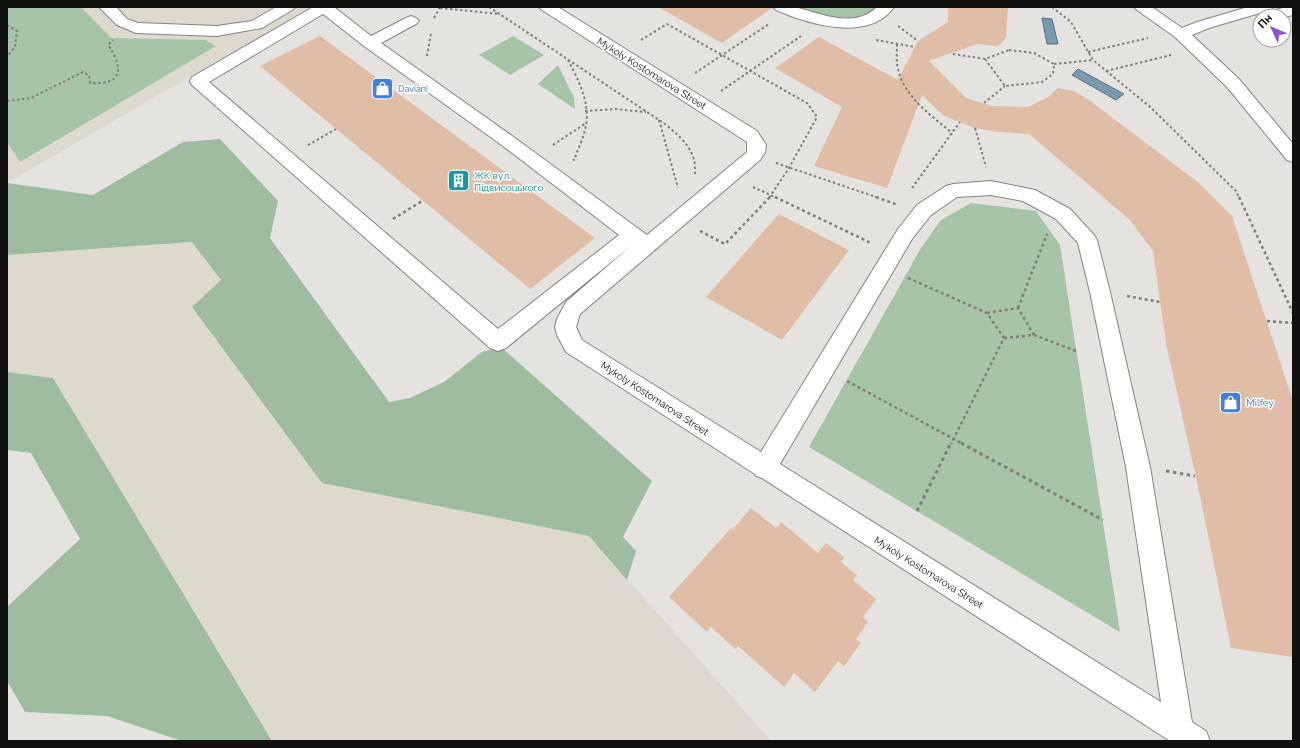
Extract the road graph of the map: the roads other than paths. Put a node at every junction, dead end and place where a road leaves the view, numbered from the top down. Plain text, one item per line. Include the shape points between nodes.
1 (106, 7) edge
2 (287, 7) edge
3 (324, 7) edge
4 (547, 7) edge
5 (781, 7) edge
6 (1142, 7) edge
7 (1265, 7) edge
8 (884, 10) edge
9 (1252, 20) edge
10 (411, 21) dead end
11 (1181, 34) junction
12 (370, 43) junction
13 (1293, 156) edge
14 (640, 240) junction
15 (764, 468) junction
16 (1187, 736) edge

1 - 2 street via 122,22 136,28 217,31 256,25
3 - 12 street
3 - 14 street via 198,81 498,342
4 - 14 street, Mykoly Kostomarova Street via 702,104 756,141 758,149 754,156
5 - 8 street via 796,14 827,22 858,23
6 - 11 street
7 - 11 street
9 - 11 street
10 - 12 street
11 - 13 street via 1233,83
12 - 14 street
14 - 15 street, Mykoly Kostomarova Street via 573,308 566,320 566,333 574,346
15 - 16 street, Mykoly Kostomarova Street
15 - 16 street via 906,234 924,210 953,191 992,188 1028,195 1063,214 1087,240 1100,292 1138,467

